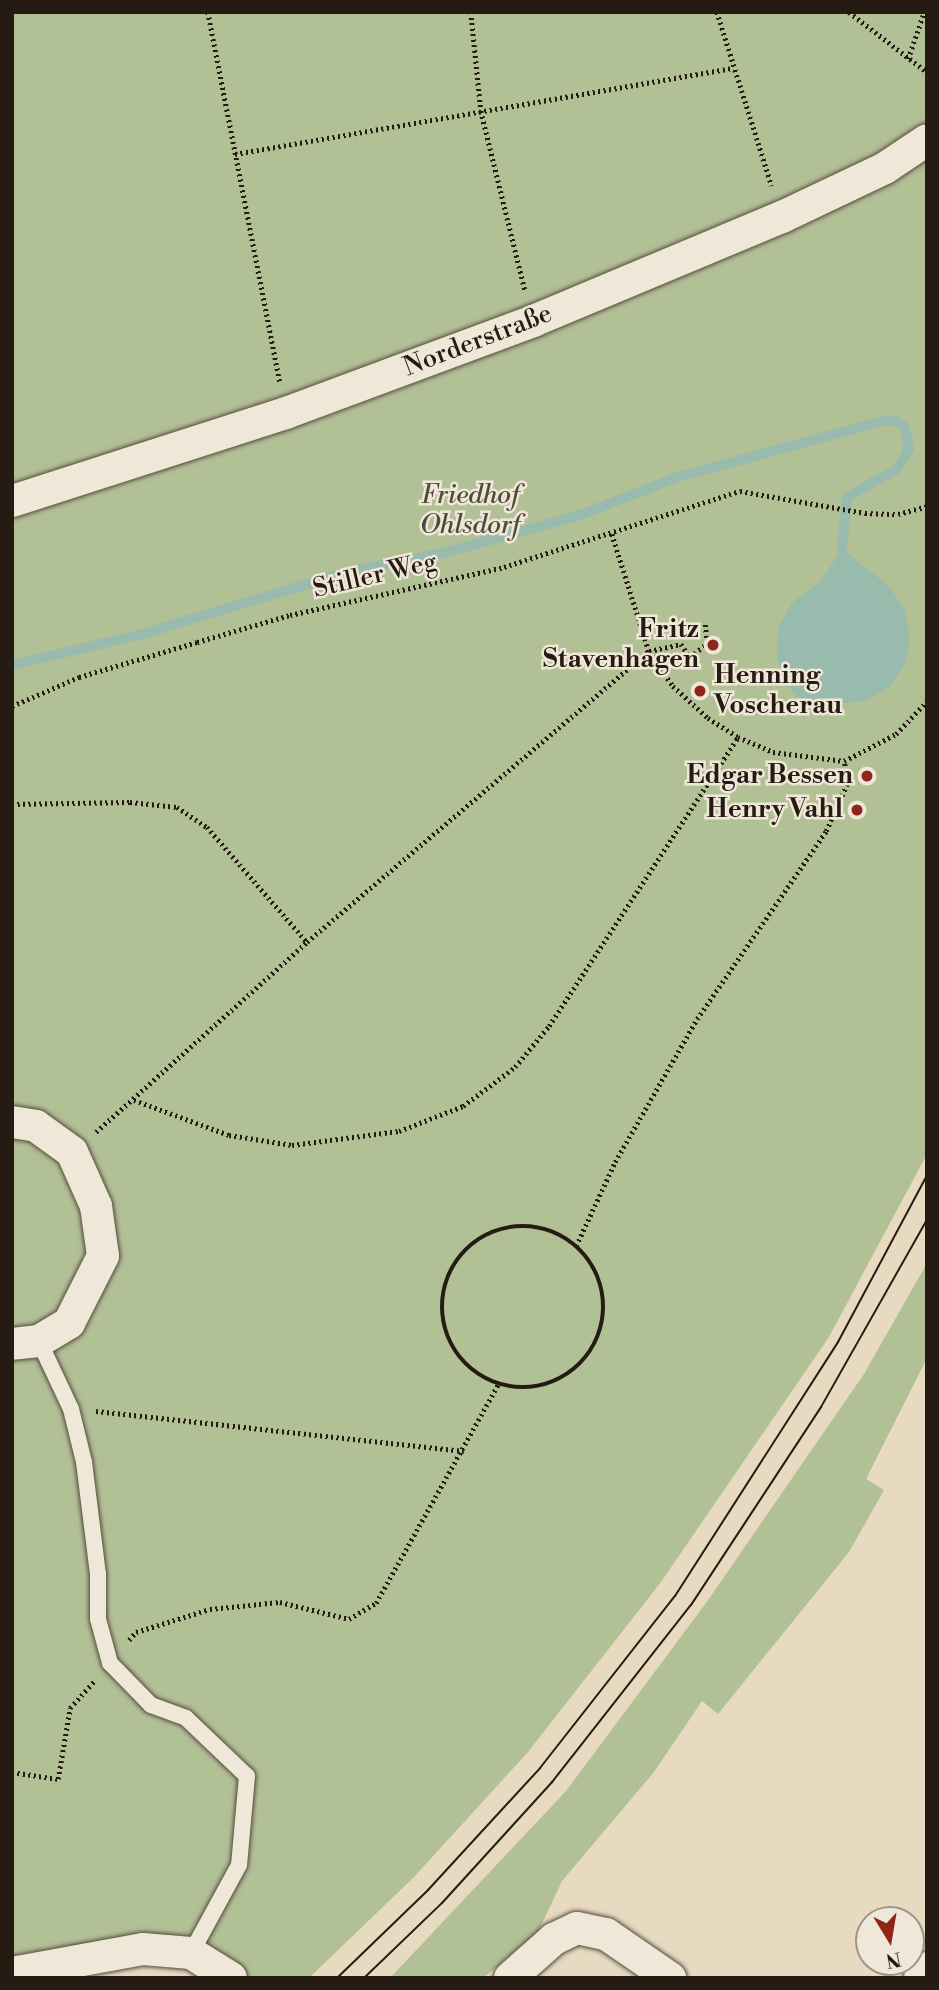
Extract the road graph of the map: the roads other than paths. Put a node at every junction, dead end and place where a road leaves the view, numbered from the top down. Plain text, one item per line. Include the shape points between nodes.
1 (927, 140) edge
2 (12, 501) edge
3 (12, 1122) edge
4 (25, 1343) edge
5 (191, 1953) junction
6 (927, 1971) edge
7 (12, 1973) edge
8 (231, 1978) edge
9 (510, 1978) edge
10 (670, 1978) edge
11 (923, 1978) edge

1 - 2 street, Norderstraße via 885,168 782,217 533,321 286,412
3 - 4 street via 36,1126 72,1152 96,1206 103,1256 69,1323
4 - 5 lane via 71,1409 92,1512 98,1619 110,1663 151,1705 186,1718 247,1776 239,1865
5 - 7 street via 143,1950
5 - 8 street
6 - 11 main road
9 - 10 street via 554,1939 577,1928 606,1934

